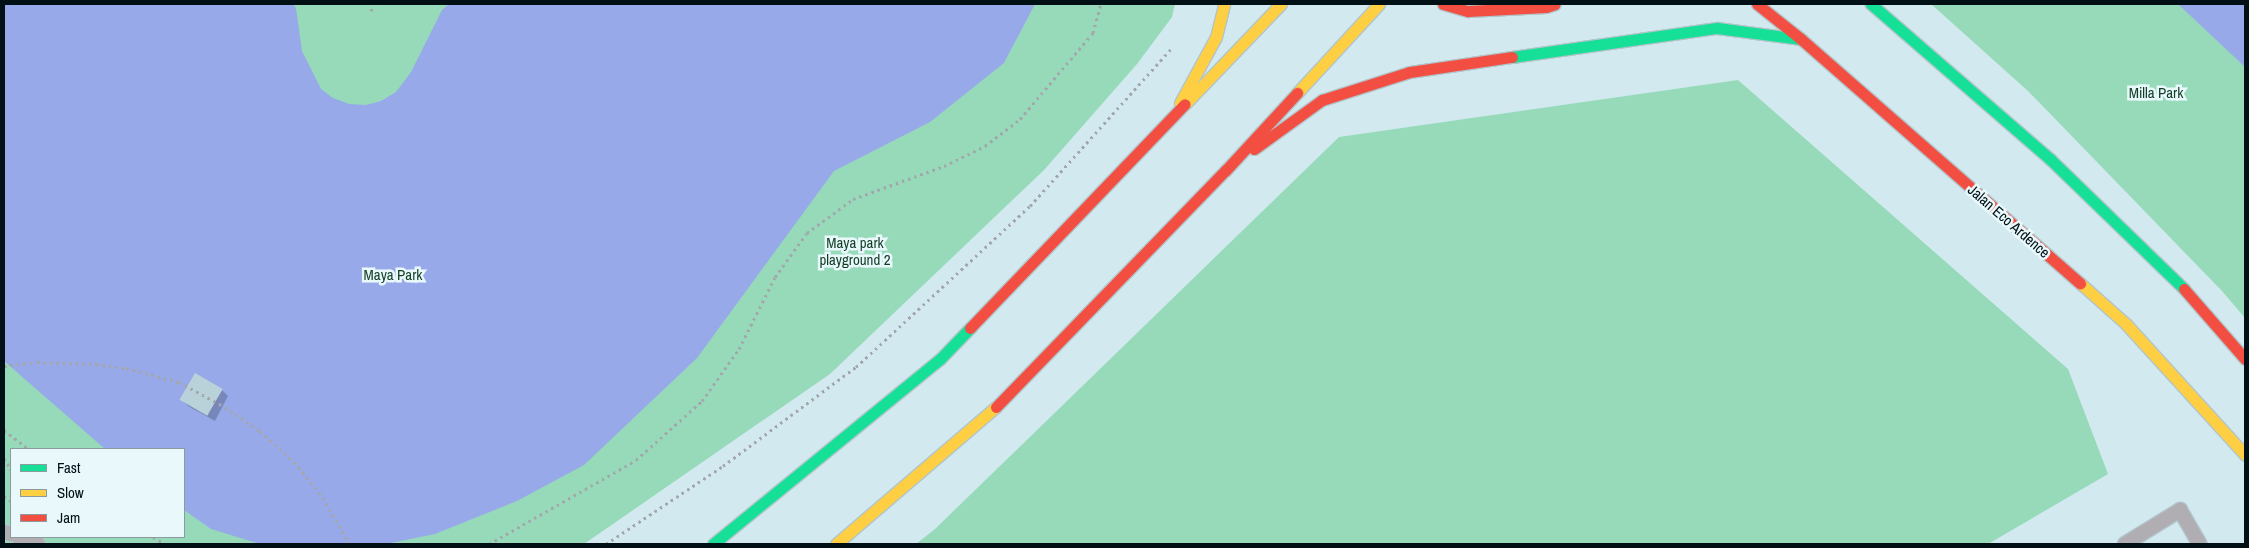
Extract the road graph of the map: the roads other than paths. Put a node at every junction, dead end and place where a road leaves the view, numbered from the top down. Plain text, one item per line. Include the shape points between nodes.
1 (1224, 4) edge
2 (1281, 4) edge
3 (1379, 4) edge
4 (1443, 4) edge
5 (1555, 4) edge
6 (1757, 4) edge
7 (1871, 4) edge
8 (1801, 39) junction
9 (1170, 122) junction
10 (1226, 170) junction
11 (2245, 359) edge
12 (2245, 455) edge
13 (21, 538) edge
14 (38, 544) edge
15 (713, 544) edge
16 (836, 544) edge
17 (2125, 544) edge
18 (2200, 544) edge

1 - 9 main road via 1216,37
2 - 9 main road
3 - 10 main road
4 - 5 main road via 1468,11
6 - 8 main road, Jalan Eco Ardence
7 - 11 main road via 2050,159 2177,280
8 - 10 main road via 1716,28 1410,72 1322,100
8 - 12 main road, Jalan Eco Ardence via 2126,324
9 - 15 main road via 942,358
10 - 16 main road via 983,420
13 - 14 lane
17 - 18 lane via 2180,510

